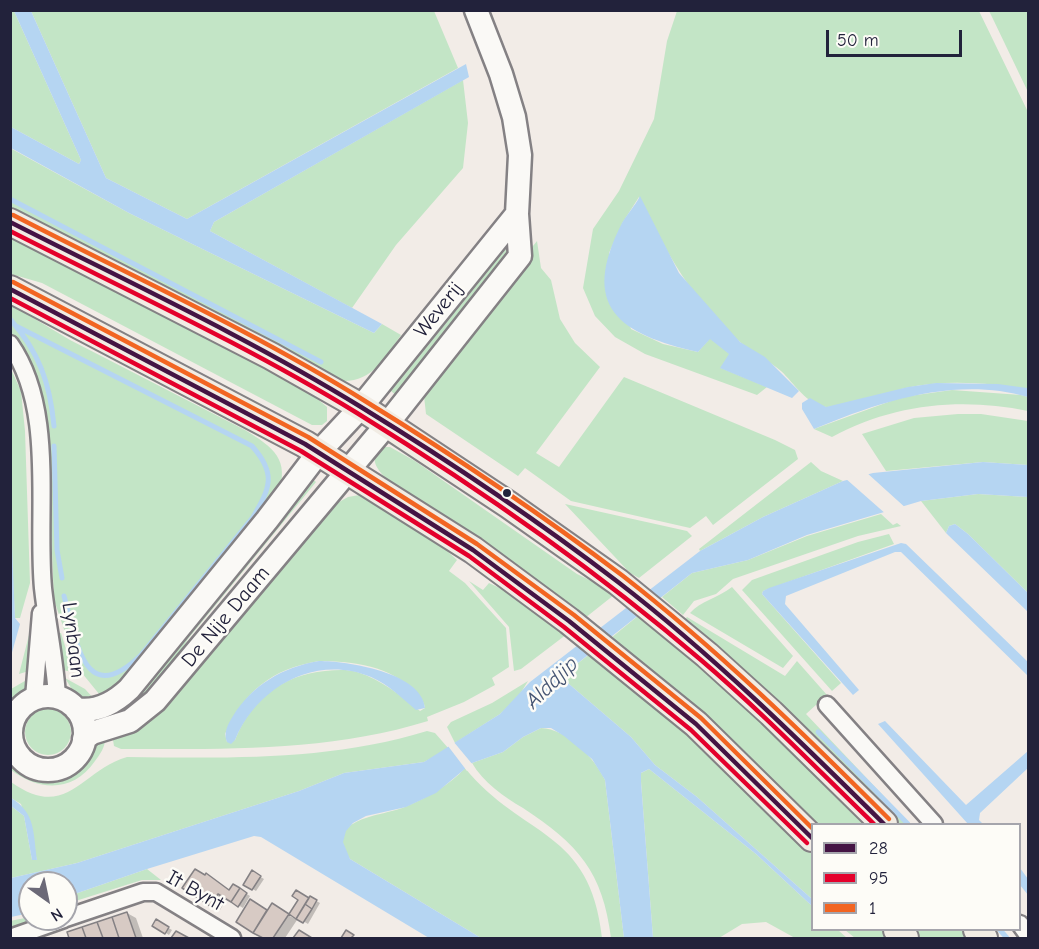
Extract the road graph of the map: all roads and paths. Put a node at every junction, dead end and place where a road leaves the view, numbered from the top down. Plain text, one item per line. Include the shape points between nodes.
1 (476, 10) edge
2 (517, 214) junction
3 (10, 222) edge
4 (10, 289) edge
5 (10, 344) edge
6 (361, 407) junction
7 (388, 423) junction
8 (320, 452) junction
9 (349, 469) junction
10 (44, 589) junction
11 (57, 697) junction
12 (34, 698) junction
13 (827, 705) dead end
14 (76, 709) junction
15 (12, 719) edge
16 (84, 739) junction
17 (12, 746) edge
18 (882, 823) edge
19 (932, 823) edge
20 (811, 836) edge
21 (78, 915) edge
22 (30, 931) edge
23 (10, 938) edge
24 (232, 939) edge

1 - 2 street via 514,117 520,155
2 - 6 street, Weverij
2 - 7 street, Weverij via 520,256
3 - 6 main road
4 - 8 main road
5 - 10 street, Lynbaan via 22,360 36,400
6 - 7 main road
6 - 8 street, Weverij
7 - 9 street, Weverij
7 - 18 main road via 660,615 771,713
8 - 9 main road
8 - 14 street, De Nije Daam via 129,689 103,707
9 - 16 street, De Nije Daam via 155,701 130,721
9 - 20 main road via 473,550 611,654 696,724
10 - 11 street, Lynbaan
10 - 12 street, Lynbaan
11 - 12 street
11 - 14 street
12 - 15 street
13 - 19 street
14 - 16 street via 84,726
15 - 17 street
16 - 17 street via 69,763 51,769 32,766
21 - 24 street, It Bynt via 149,891 161,894
22 - 23 street, It Bynt

